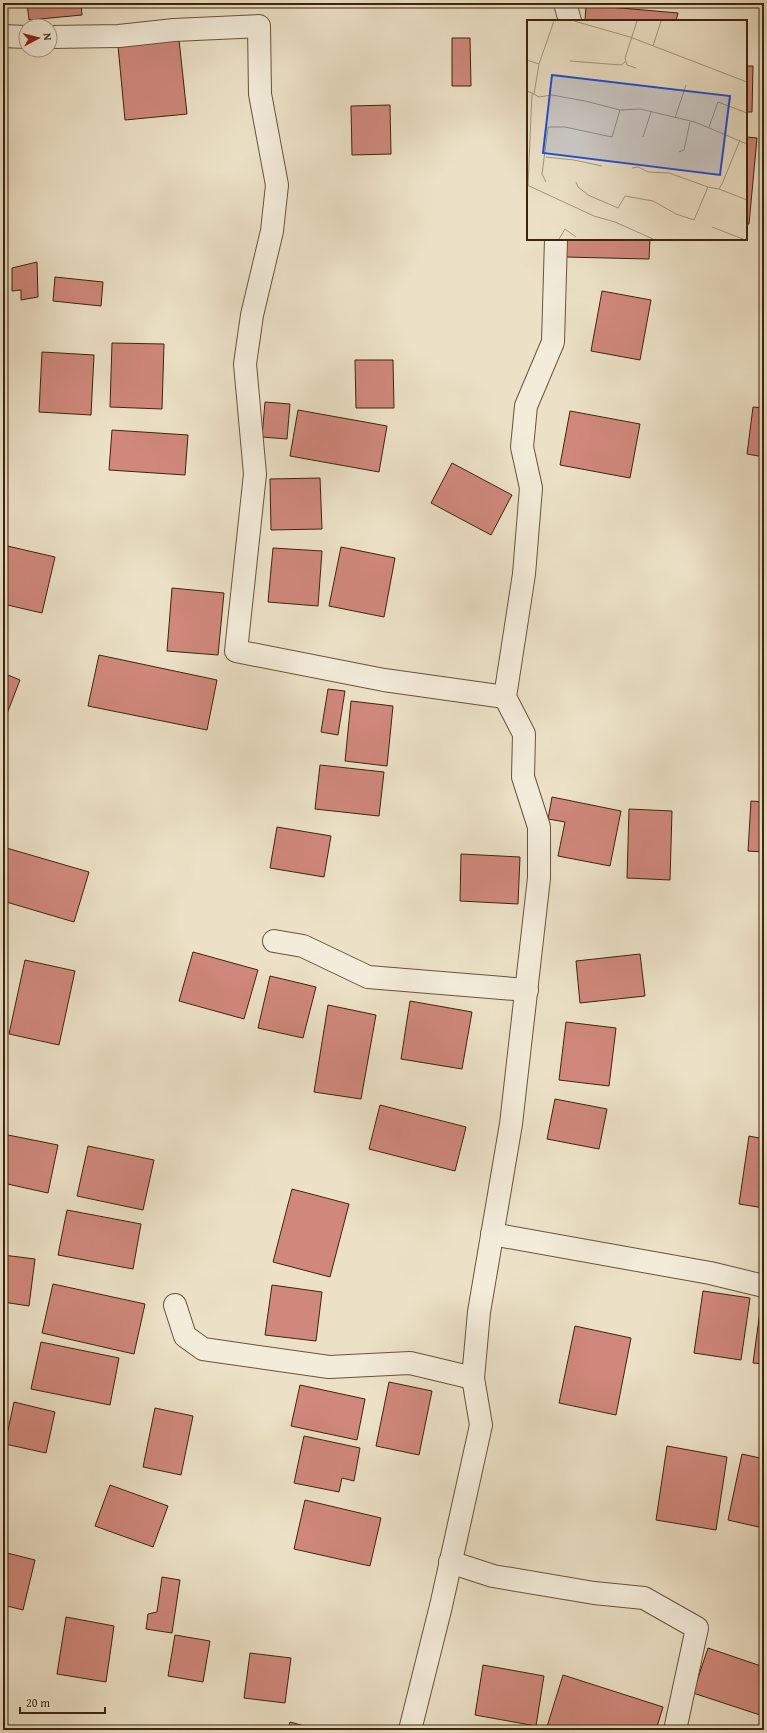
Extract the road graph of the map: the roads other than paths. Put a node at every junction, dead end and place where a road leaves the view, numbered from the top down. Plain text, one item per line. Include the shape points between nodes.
1 (565, 3) edge
2 (570, 20) edge
3 (3, 36) edge
4 (18, 36) edge
5 (58, 37) edge
6 (556, 240) edge
7 (505, 697) junction
8 (274, 941) dead end
9 (527, 990) junction
10 (492, 1234) junction
11 (764, 1286) edge
12 (175, 1305) dead end
13 (473, 1378) junction
14 (450, 1562) junction
15 (410, 1730) edge
16 (675, 1730) edge

1 - 2 street
3 - 4 street
5 - 7 street via 119,36 174,30 259,26 260,94 277,185 272,231 252,315 245,364 256,474 236,651 384,680
6 - 7 street via 553,342 526,406 522,447 531,488 524,574
7 - 9 street via 524,734 523,777 539,827 539,878
8 - 9 street via 303,946 368,977
9 - 10 street via 511,1124
10 - 11 street via 710,1273
10 - 13 street via 479,1312
12 - 13 street via 185,1336 203,1349 329,1367 410,1363
13 - 14 street via 481,1425
14 - 15 street
14 - 16 street via 493,1576 594,1593 644,1598 697,1628

